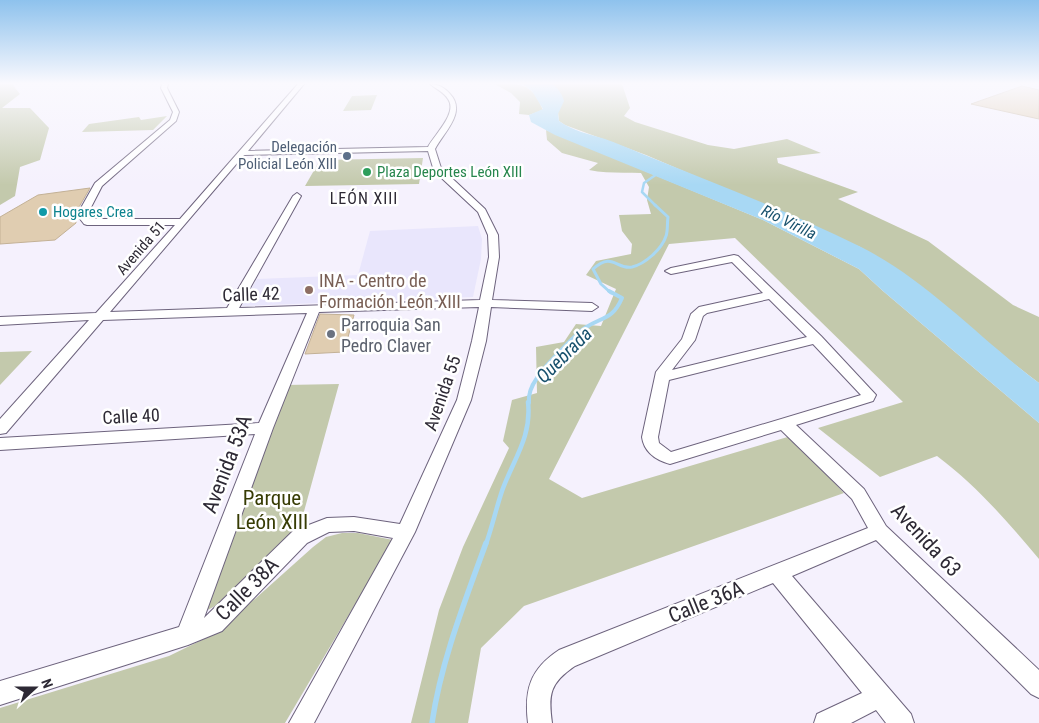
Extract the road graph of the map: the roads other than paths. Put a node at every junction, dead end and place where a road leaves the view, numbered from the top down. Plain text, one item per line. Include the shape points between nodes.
1 (174, 118) edge
2 (272, 118) edge
3 (453, 118) edge
4 (431, 149) junction
5 (242, 153) junction
6 (297, 196) dead end
7 (183, 222) junction
8 (671, 271) dead end
9 (772, 295) junction
10 (486, 303) junction
11 (592, 307) dead end
12 (314, 310) junction
13 (231, 312) junction
14 (99, 316) junction
15 (0, 321) edge
16 (816, 339) junction
17 (661, 376) junction
18 (784, 423) junction
19 (265, 428) junction
20 (0, 429) edge
21 (0, 444) edge
22 (406, 532) junction
23 (880, 532) junction
24 (778, 573) junction
25 (188, 635) junction
26 (1039, 686) edge
27 (0, 693) edge
28 (880, 696) junction
29 (301, 723) edge
30 (540, 723) edge
31 (826, 723) edge
32 (902, 723) edge

1 - 7 street via 98,185 82,215 87,222
2 - 5 street, Avenida 51
3 - 4 street
4 - 5 street
4 - 10 street, Avenida 55 via 437,169 482,211 493,235 494,257
5 - 7 street, Avenida 51
6 - 13 street
7 - 14 street, Avenida 51
8 - 9 street via 734,259
9 - 16 street
9 - 17 street via 697,314 688,340
10 - 11 street, Calle 42
10 - 12 street, Calle 42
10 - 22 street, Avenida 55 via 464,400
12 - 13 street, Calle 42
12 - 19 street, Avenida 53A
13 - 14 street, Calle 42
14 - 15 street, Calle 42
14 - 20 street, Avenida 51
16 - 17 street
16 - 18 street via 869,394 868,398
17 - 18 street via 650,440 654,448 666,456 674,457
18 - 23 street, Avenida 63 via 858,494
19 - 21 street, Calle 40
19 - 25 street, Avenida 53A
22 - 25 street, Calle 38A via 354,524 327,525 300,537 214,624
22 - 29 street, Avenida 55
23 - 24 street, Calle 36A
23 - 26 street, Avenida 63
24 - 28 street
24 - 30 street, Calle 36A via 568,658 552,669 541,684
25 - 27 street, Calle 38A
28 - 31 street
28 - 32 street

